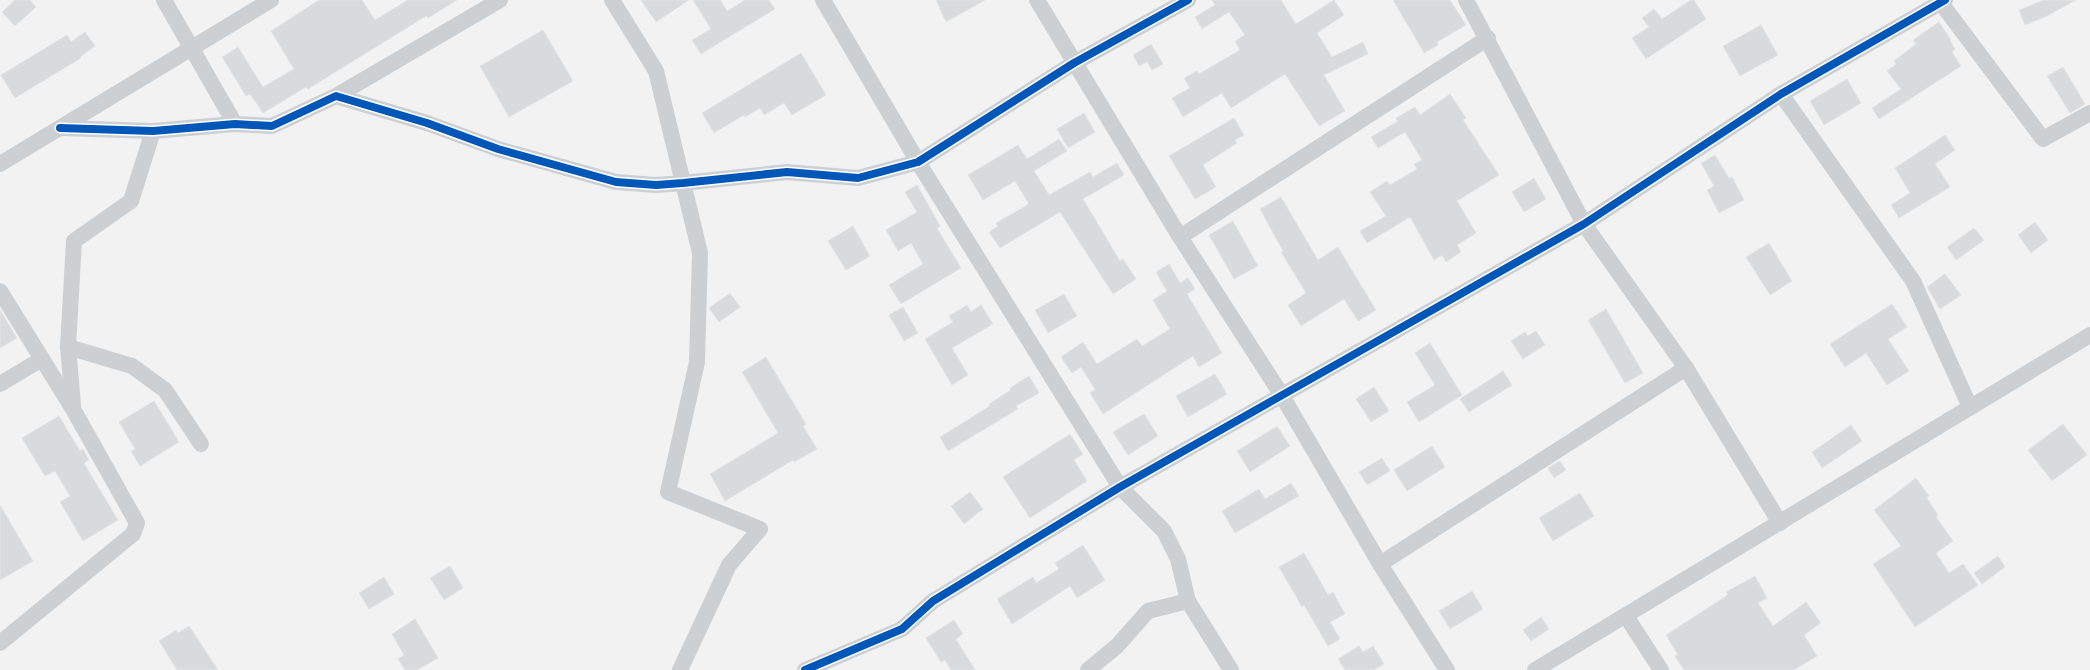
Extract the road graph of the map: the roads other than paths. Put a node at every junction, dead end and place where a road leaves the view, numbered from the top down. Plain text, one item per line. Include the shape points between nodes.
1 (164, 0) edge
2 (271, 0) edge
3 (500, 0) edge
4 (612, 0) edge
5 (823, 0) edge
6 (1037, 0) edge
7 (1188, 0) edge
8 (1466, 0) edge
9 (1943, 1) edge
10 (1488, 38) junction
11 (192, 47) junction
12 (1074, 63) junction
13 (1781, 94) junction
14 (336, 96) junction
15 (2090, 113) edge
16 (235, 124) junction
17 (60, 128) junction
18 (153, 131) junction
19 (918, 162) junction
20 (0, 164) edge
21 (683, 183) junction
22 (1584, 224) junction
23 (1180, 238) junction
24 (0, 291) edge
25 (2090, 335) edge
26 (68, 347) junction
27 (42, 359) junction
28 (1686, 368) junction
29 (0, 384) edge
30 (1281, 394) junction
31 (1970, 406) junction
32 (73, 409) junction
33 (201, 444) dead end
34 (1120, 487) junction
35 (1780, 523) junction
36 (1380, 564) junction
37 (1188, 601) junction
38 (1626, 616) junction
39 (0, 643) edge
40 (680, 670) edge
41 (805, 670) edge
42 (1088, 670) edge
43 (1231, 670) edge
44 (1447, 670) edge
45 (1536, 670) edge
46 (1660, 670) edge

1 - 11 street
2 - 11 street
3 - 14 street
4 - 21 street via 656,71
5 - 19 street
6 - 12 street
7 - 12 street
8 - 10 street
9 - 13 street
9 - 15 street via 2043,139
10 - 22 street
10 - 23 street
11 - 16 street
11 - 17 street
12 - 19 street
12 - 23 street
13 - 22 street
13 - 31 street via 1913,281
14 - 16 street via 272,126
14 - 21 street via 498,149 616,182
16 - 18 street
17 - 18 street
17 - 20 street
18 - 26 street via 131,201 74,241
19 - 21 street via 858,178 787,172
19 - 34 street
21 - 40 street via 700,253 697,362 668,492 760,529 729,565
22 - 28 street
22 - 30 street
23 - 30 street
24 - 27 street
25 - 31 street
26 - 32 street
26 - 33 street via 132,366 164,390
27 - 29 street
27 - 32 street
28 - 35 street
28 - 36 street
30 - 34 street
30 - 36 street
31 - 35 street
32 - 39 street via 137,523 133,534
34 - 37 street via 1164,531 1178,559
34 - 41 street via 933,601 902,629
35 - 38 street
36 - 44 street
37 - 42 street via 1148,611 1117,646
37 - 43 street
38 - 45 street
38 - 46 street

